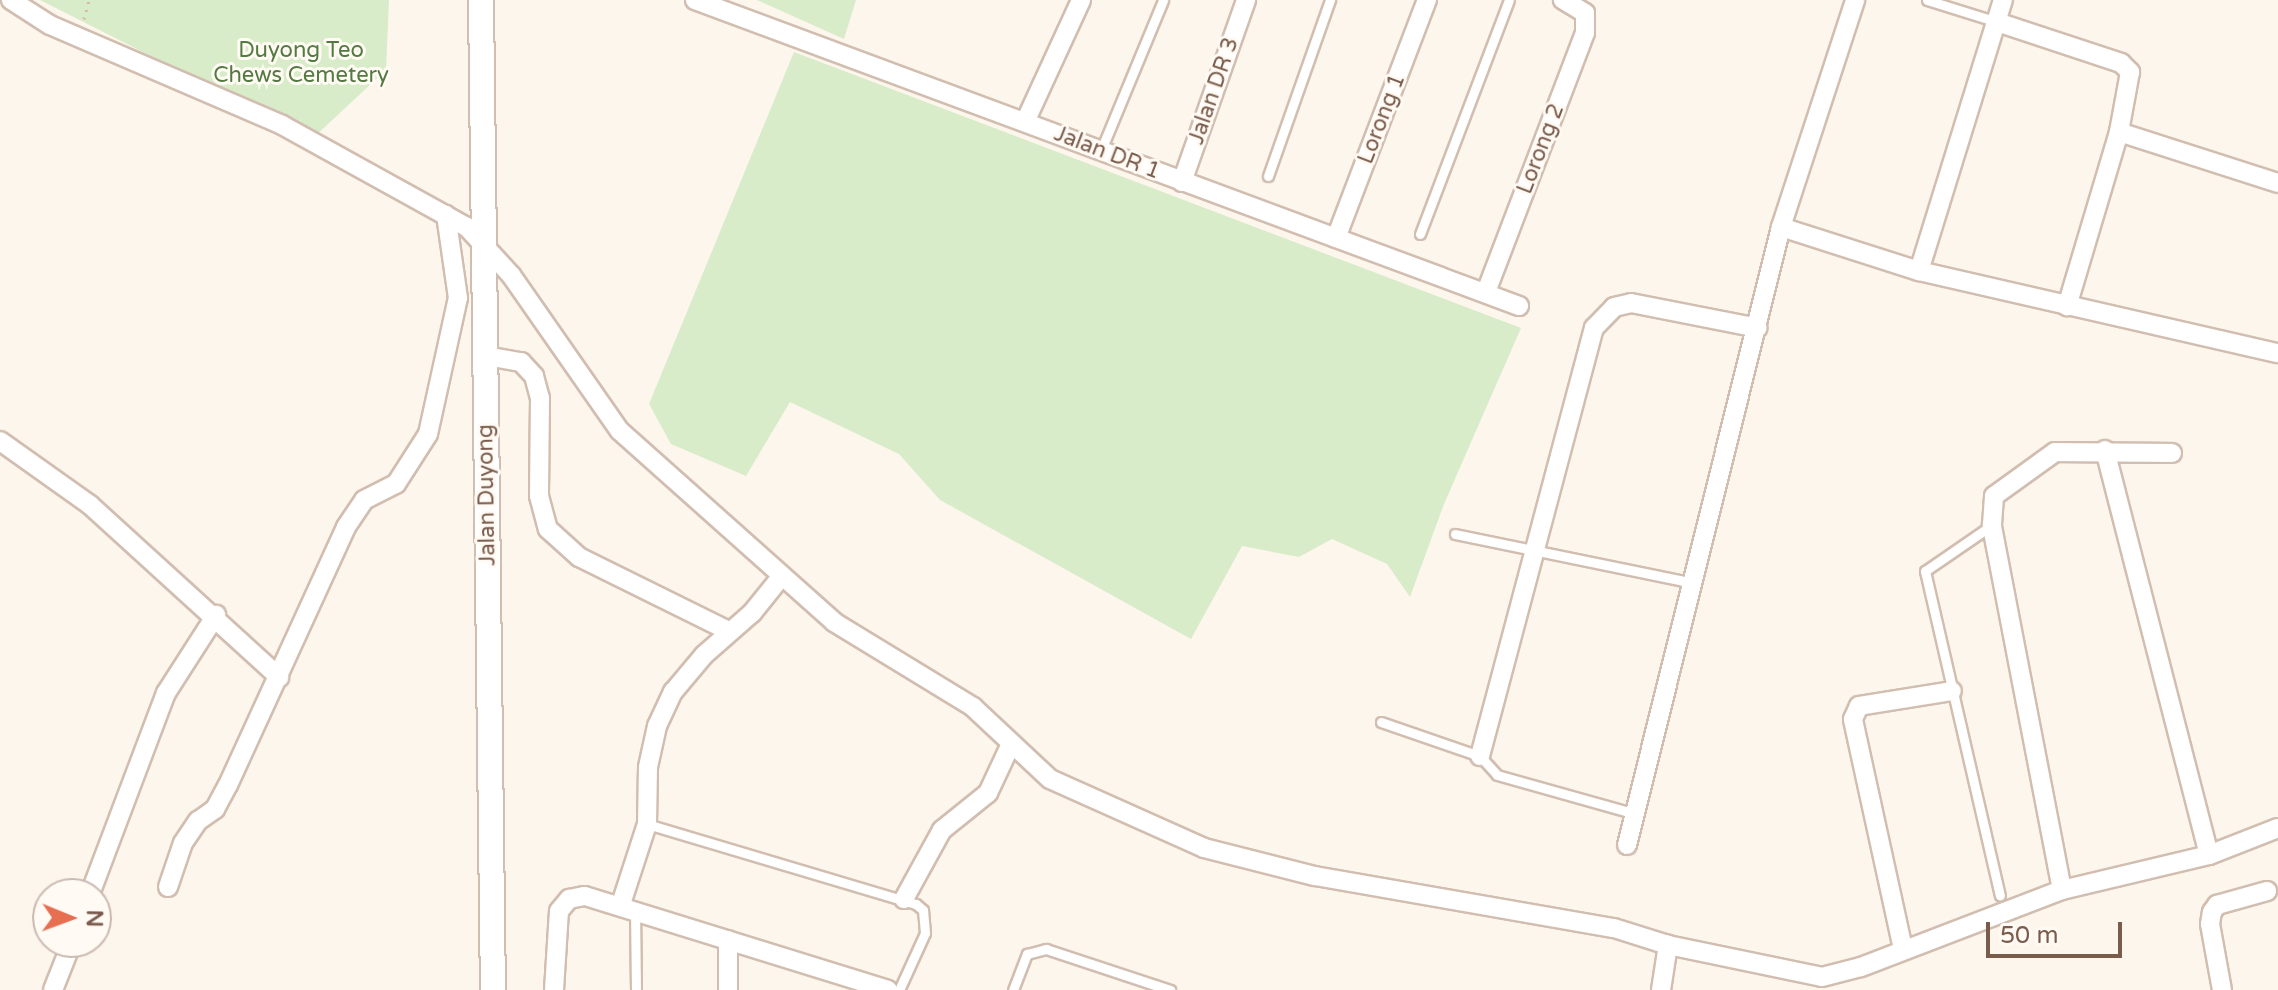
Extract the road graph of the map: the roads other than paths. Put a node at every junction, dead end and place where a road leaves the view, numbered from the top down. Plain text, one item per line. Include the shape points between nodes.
1 (11, 0) edge
2 (695, 0) edge
3 (1081, 0) edge
4 (1163, 0) edge
5 (1246, 0) edge
6 (1330, 0) edge
7 (1427, 0) edge
8 (1509, 0) edge
9 (1855, 0) edge
10 (1927, 0) edge
11 (2003, 0) edge
12 (1571, 3) edge
13 (482, 8) edge
14 (1997, 22) junction
15 (1025, 122) junction
16 (2119, 132) junction
17 (1101, 150) junction
18 (1268, 176) dead end
19 (1182, 182) junction
20 (2278, 183) edge
21 (446, 215) junction
22 (1781, 227) junction
23 (1420, 234) dead end
24 (1336, 238) junction
25 (484, 243) junction
26 (1919, 271) junction
27 (1486, 292) junction
28 (1519, 306) dead end
29 (2067, 306) junction
30 (1758, 328) junction
31 (2278, 353) edge
32 (486, 356) junction
33 (0, 441) edge
34 (2105, 450) junction
35 (2172, 453) dead end
36 (1992, 525) junction
37 (1455, 534) dead end
38 (1531, 550) junction
39 (781, 577) junction
40 (1693, 583) junction
41 (216, 615) junction
42 (729, 631) junction
43 (279, 677) junction
44 (1952, 691) junction
45 (1381, 722) dead end
46 (1010, 746) junction
47 (1480, 756) junction
48 (1636, 814) junction
49 (647, 824) junction
50 (2278, 828) edge
51 (1627, 845) dead end
52 (2209, 855) junction
53 (96, 878) edge
54 (168, 887) dead end
55 (2062, 890) junction
56 (2267, 891) dead end
57 (2000, 895) dead end
58 (904, 899) junction
59 (628, 907) junction
60 (728, 940) junction
61 (1668, 945) junction
62 (1903, 949) junction
63 (66, 958) edge
64 (1821, 983) edge
65 (53, 990) edge
66 (493, 990) edge
67 (554, 990) edge
68 (636, 990) edge
69 (728, 990) edge
70 (888, 990) edge
71 (899, 990) edge
72 (1013, 990) edge
73 (1170, 990) edge
74 (1661, 990) edge
75 (2222, 990) edge

1 - 21 street via 50,25 282,125
2 - 15 street, Jalan DR 1
3 - 15 street
4 - 17 lane
5 - 19 street, Jalan DR 3
6 - 18 lane
7 - 24 street, Lorong 1
8 - 23 lane
9 - 22 street
10 - 14 lane
11 - 14 street
12 - 27 street, Lorong 2 via 1585,13 1585,33
13 - 25 main road, Jalan Duyong
14 - 16 street via 2126,66 2130,90
14 - 26 street
15 - 17 street, Jalan DR 1
16 - 20 street
16 - 29 street
17 - 19 street, Jalan DR 1
19 - 24 street, Jalan DR 1
21 - 25 street
21 - 43 street via 458,298 428,434 396,484 364,500 346,527
22 - 26 street
22 - 30 street
24 - 27 street, Jalan DR 1
25 - 32 main road, Jalan Duyong
25 - 39 street via 548,324 584,385 620,431
26 - 29 street
27 - 28 street, Jalan DR 1
29 - 31 street
30 - 38 street via 1631,303 1601,316
30 - 40 street
32 - 42 street via 521,362 534,376 540,398 539,496 548,529 579,557
32 - 66 main road, Jalan Duyong
33 - 41 street via 90,505
34 - 35 street
34 - 36 street via 2068,449 2043,459 1999,490
34 - 52 street
36 - 44 lane via 1925,571
36 - 55 street
37 - 38 lane
38 - 40 lane
38 - 47 street
39 - 42 street via 752,613
39 - 46 street via 834,622 973,707
40 - 48 street
41 - 43 street
41 - 53 street via 166,693
42 - 49 street via 673,692 657,726 648,767
43 - 54 street via 215,809 198,821 183,843
44 - 57 lane
44 - 62 street via 1859,706 1853,719
45 - 47 lane
46 - 58 street via 988,793 942,830
46 - 61 street via 1050,779 1084,798 1204,848 1315,876 1614,928
47 - 48 lane via 1497,775
48 - 51 street
49 - 58 lane
49 - 59 street
50 - 52 street
52 - 55 street
55 - 62 street
56 - 75 street via 2217,905 2212,912
58 - 71 lane via 923,910 926,920 921,946
59 - 60 street
59 - 67 street via 585,896 569,899 559,911
59 - 68 lane
60 - 69 street
60 - 70 street
61 - 64 street via 1764,964
61 - 74 street
62 - 64 street
63 - 65 street
72 - 73 lane via 1027,954 1046,949

